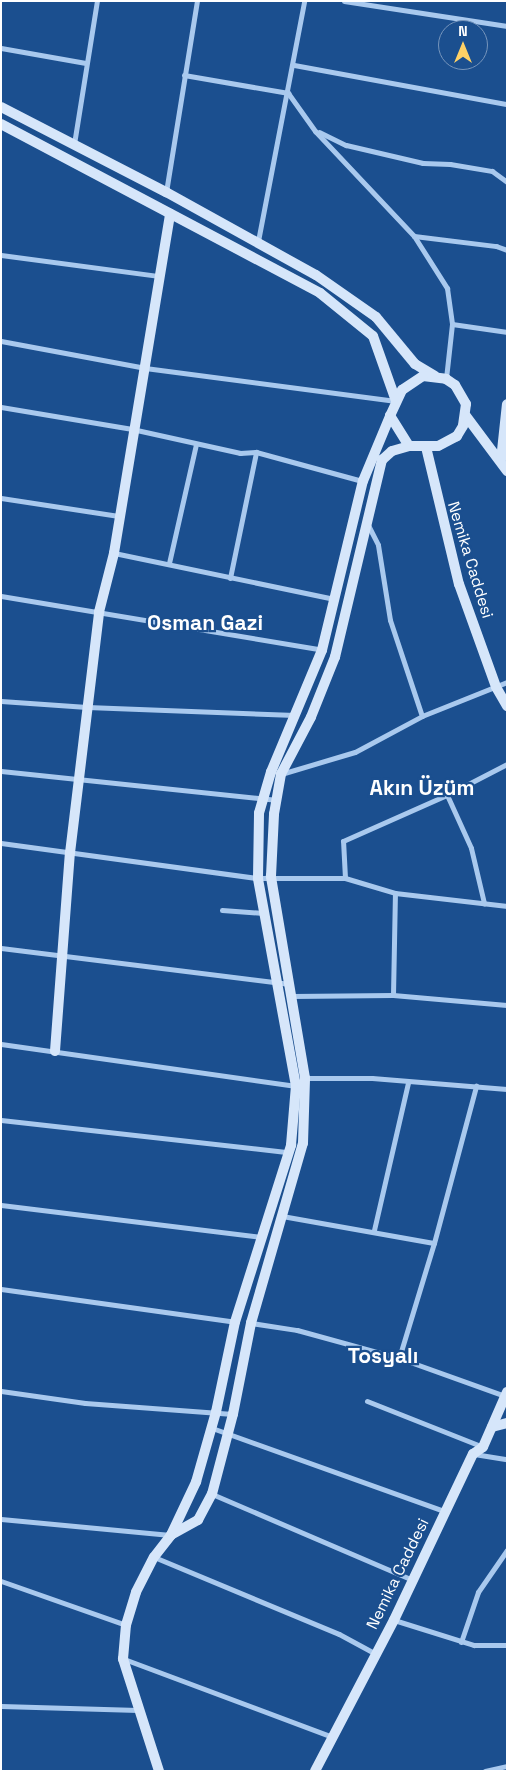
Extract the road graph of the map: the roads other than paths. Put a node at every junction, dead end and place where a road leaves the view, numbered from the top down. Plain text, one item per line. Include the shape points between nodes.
1 (97, 1) edge
2 (197, 1) edge
3 (304, 1) edge
4 (344, 1) edge
5 (507, 26) edge
6 (1, 48) edge
7 (86, 64) junction
8 (294, 65) junction
9 (184, 75) junction
10 (288, 94) junction
11 (507, 104) edge
12 (1, 108) edge
13 (1, 124) edge
14 (315, 131) junction
15 (73, 146) junction
16 (507, 182) edge
17 (166, 192) junction
18 (170, 214) junction
19 (414, 236) junction
20 (258, 241) junction
21 (507, 250) edge
22 (1, 256) edge
23 (158, 276) junction
24 (452, 324) junction
25 (507, 332) edge
26 (1, 341) edge
27 (145, 368) junction
28 (435, 376) junction
29 (446, 379) junction
30 (396, 401) junction
31 (507, 404) edge
32 (1, 407) edge
33 (390, 416) junction
34 (466, 416) junction
35 (132, 429) junction
36 (196, 444) junction
37 (409, 446) junction
38 (426, 447) junction
39 (256, 452) junction
40 (500, 460) junction
41 (507, 470) edge
42 (363, 481) junction
43 (1, 498) edge
44 (119, 516) junction
45 (366, 521) junction
46 (114, 553) junction
47 (169, 564) junction
48 (230, 578) junction
49 (1, 596) edge
50 (334, 599) junction
51 (100, 612) junction
52 (322, 650) junction
53 (507, 682) edge
54 (496, 687) junction
55 (1, 701) edge
56 (507, 706) edge
57 (87, 707) junction
58 (296, 715) junction
59 (422, 716) junction
60 (507, 764) edge
61 (1, 771) edge
62 (281, 774) junction
63 (80, 779) junction
64 (446, 796) junction
65 (263, 799) junction
66 (278, 800) junction
67 (1, 844) edge
68 (70, 853) junction
69 (272, 876) junction
70 (258, 878) junction
71 (345, 878) junction
72 (395, 893) junction
73 (484, 903) junction
74 (507, 906) edge
75 (222, 910) dead end
76 (264, 913) junction
77 (1, 948) edge
78 (63, 955) junction
79 (283, 983) junction
80 (393, 995) junction
81 (291, 996) junction
82 (507, 1005) edge
83 (1, 1044) edge
84 (55, 1051) junction
85 (305, 1078) junction
86 (408, 1083) junction
87 (296, 1086) junction
88 (476, 1086) junction
89 (507, 1089) edge
90 (1, 1120) edge
91 (288, 1152) junction
92 (1, 1205) edge
93 (282, 1216) junction
94 (374, 1230) junction
95 (261, 1237) junction
96 (434, 1243) junction
97 (1, 1289) edge
98 (235, 1322) junction
99 (251, 1323) junction
100 (399, 1358) junction
101 (1, 1391) edge
102 (506, 1394) edge
103 (368, 1401) dead end
104 (216, 1412) junction
105 (233, 1414) junction
106 (507, 1423) edge
107 (492, 1427) junction
108 (212, 1428) junction
109 (228, 1434) junction
110 (484, 1447) junction
111 (473, 1454) junction
112 (507, 1459) edge
113 (212, 1494) junction
114 (444, 1511) junction
115 (1, 1519) edge
116 (171, 1535) junction
117 (507, 1550) edge
118 (154, 1557) junction
119 (414, 1580) junction
120 (1, 1581) edge
121 (394, 1620) junction
122 (126, 1625) junction
123 (461, 1642) junction
124 (507, 1645) edge
125 (376, 1654) junction
126 (123, 1659) junction
127 (1, 1706) edge
128 (138, 1710) junction
129 (332, 1737) junction
130 (507, 1766) edge
131 (159, 1771) edge
132 (315, 1771) edge
133 (485, 1771) edge

1 - 7 street
2 - 9 street
3 - 8 street
4 - 5 street
6 - 7 street
7 - 15 street
8 - 10 street
8 - 11 street
9 - 10 street
9 - 17 street
10 - 14 street
10 - 20 street
12 - 15 main road
13 - 18 main road
14 - 16 street via 346,145 423,163 492,171
14 - 19 street
15 - 17 main road
17 - 20 main road
18 - 23 main road
18 - 30 main road via 320,293 360,324 377,345
19 - 21 street
19 - 24 street via 447,288
20 - 28 main road via 316,275 376,317 415,364
22 - 23 street
23 - 27 main road
24 - 25 street
24 - 29 street
26 - 27 street
27 - 30 street
27 - 35 main road
28 - 29 main road
28 - 30 main road via 411,381
29 - 34 main road via 462,394
30 - 33 main road
31 - 40 main road
32 - 35 street
33 - 37 main road
33 - 42 main road
34 - 38 main road via 460,431 448,442
34 - 40 main road
35 - 36 street
35 - 44 main road
36 - 39 street
36 - 47 street
37 - 38 main road
37 - 45 main road via 392,451 382,460
38 - 54 main road, Nemika Caddesi via 459,584
39 - 42 street
39 - 48 street
40 - 41 main road
42 - 50 main road
43 - 44 street
44 - 46 main road
45 - 59 street via 378,545 390,620
45 - 62 main road via 334,657 311,717
46 - 47 street
46 - 51 main road
47 - 48 street
48 - 50 street
49 - 51 street
50 - 52 main road
51 - 52 street
51 - 57 main road
52 - 58 main road
53 - 54 street
54 - 56 main road, Nemika Caddesi
54 - 59 street
55 - 57 street
57 - 58 street
57 - 63 main road
58 - 65 main road
59 - 62 street via 355,752
60 - 64 street
61 - 63 street
62 - 66 main road
63 - 65 street
63 - 68 main road
64 - 71 street via 343,841
64 - 73 street via 471,848
65 - 66 street
65 - 70 main road via 259,812
66 - 69 main road
67 - 68 street
68 - 70 street
68 - 78 main road
69 - 70 street
69 - 71 street
69 - 79 main road
70 - 76 main road
71 - 72 street
72 - 73 street
72 - 80 street
73 - 74 street
75 - 76 street
76 - 79 main road
77 - 78 street
78 - 79 street
78 - 84 main road
79 - 81 main road
79 - 87 main road
80 - 81 street
80 - 82 street
81 - 85 main road
83 - 84 street
84 - 87 street
85 - 86 street via 372,1078
85 - 93 main road via 303,1143
86 - 88 street
86 - 94 street
87 - 91 main road
88 - 89 street
88 - 96 street
90 - 91 street
91 - 95 main road
92 - 95 street
93 - 94 street
93 - 99 main road
94 - 96 street
95 - 98 main road
96 - 100 street
97 - 98 street
98 - 104 main road
99 - 100 street via 297,1330
99 - 105 main road
100 - 102 street
101 - 104 street via 95,1404
102 - 107 main road
103 - 110 street
104 - 105 street
104 - 108 main road
105 - 109 main road
106 - 107 main road
107 - 110 main road
108 - 109 street
108 - 116 main road via 196,1482
109 - 113 main road
109 - 114 street
110 - 111 main road
111 - 112 street
111 - 114 main road, Nemika Caddesi
113 - 116 main road via 198,1520
113 - 119 street
114 - 119 main road, Nemika Caddesi
115 - 116 street
116 - 118 main road
117 - 123 street via 478,1592
118 - 122 main road via 136,1592
118 - 125 street via 339,1634
119 - 121 main road, Nemika Caddesi
120 - 122 street
121 - 123 street
121 - 125 main road, Nemika Caddesi
122 - 126 main road
123 - 124 street via 474,1646
125 - 129 main road, Nemika Caddesi
126 - 128 main road
126 - 129 street
127 - 128 street
128 - 131 main road
129 - 132 main road, Nemika Caddesi
130 - 133 street

